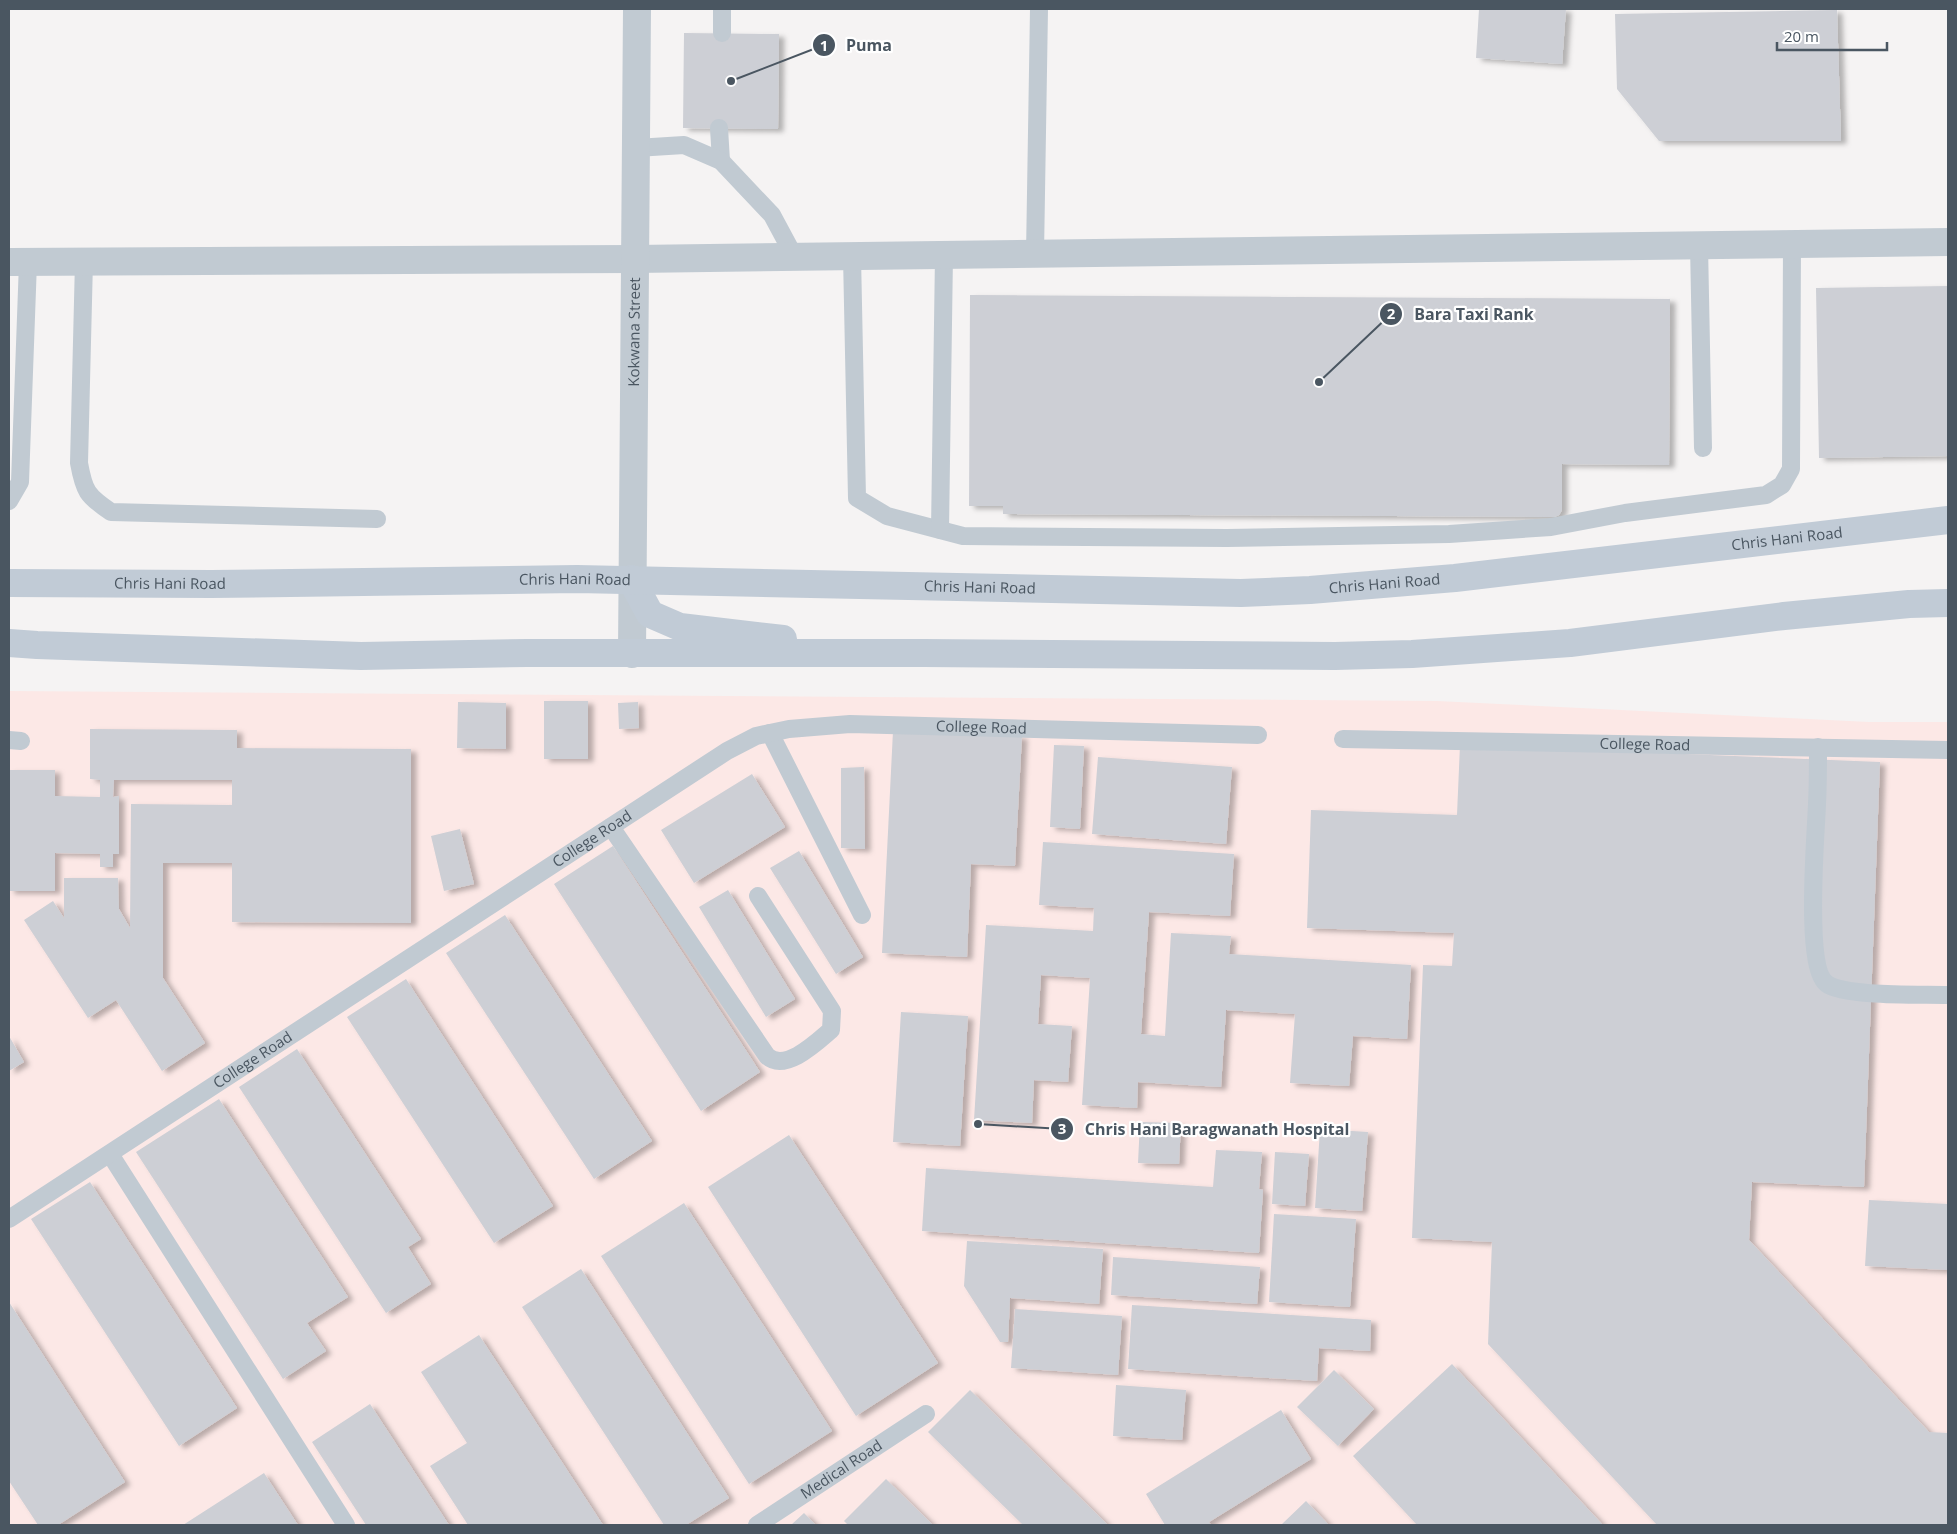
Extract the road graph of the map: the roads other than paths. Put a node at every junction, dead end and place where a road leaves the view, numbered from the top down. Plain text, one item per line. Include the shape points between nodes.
1 (637, 9) edge
2 (722, 9) edge
3 (1039, 9) edge
4 (722, 33) dead end
5 (719, 128) dead end
6 (636, 148) junction
7 (721, 161) junction
8 (1948, 242) edge
9 (1792, 244) junction
10 (1699, 245) junction
11 (1036, 254) junction
12 (944, 255) junction
13 (794, 256) junction
14 (852, 256) junction
15 (635, 258) junction
16 (84, 261) junction
17 (18, 262) edge
18 (1703, 448) dead end
19 (9, 501) edge
20 (378, 519) dead end
21 (1948, 520) edge
22 (940, 530) junction
23 (631, 579) junction
24 (9, 583) edge
25 (1948, 603) edge
26 (9, 643) edge
27 (924, 653) junction
28 (632, 654) junction
29 (770, 733) junction
30 (1258, 735) dead end
31 (1343, 739) dead end
32 (1818, 747) junction
33 (1948, 750) edge
34 (611, 828) junction
35 (758, 896) dead end
36 (862, 915) dead end
37 (1948, 995) edge
38 (110, 1154) junction
39 (9, 1219) edge
40 (926, 1414) dead end
41 (346, 1525) edge
42 (757, 1525) edge

1 - 6 street, Kokwana Street
2 - 4 lane
3 - 11 lane
5 - 7 lane
6 - 7 lane via 684,145
6 - 15 street, Kokwana Street
7 - 13 lane via 772,215
8 - 9 street
9 - 10 street
9 - 22 lane via 1791,469 1782,486 1766,495 1625,513 1551,527 1450,534 1217,538 964,536
10 - 11 street
10 - 18 lane
11 - 12 street
12 - 14 street
12 - 22 lane
13 - 14 street
13 - 15 street
14 - 22 lane via 857,498 887,516
15 - 16 street
15 - 23 street, Kokwana Street
16 - 17 street
16 - 20 lane via 79,463 84,486 94,501 111,512
17 - 19 lane via 20,482
21 - 23 main road, Chris Hani Road via 1455,578 1310,590 1232,593
23 - 24 main road, Chris Hani Road
23 - 27 main road via 650,614 680,627
23 - 28 street, Kokwana Street
25 - 27 main road via 1784,616 1570,643 1412,654
26 - 28 main road via 361,656
27 - 28 main road
29 - 30 lane, College Road via 789,728 850,724
29 - 34 lane, College Road via 727,750
29 - 36 lane
31 - 32 lane, College Road
32 - 33 lane, College Road
32 - 37 lane via 1813,884 1815,952 1821,976 1826,984 1854,992
34 - 35 lane via 767,1056 781,1062 792,1059 831,1030 832,1011
34 - 38 lane, College Road
38 - 39 lane, College Road
38 - 41 lane
40 - 42 lane, Medical Road

